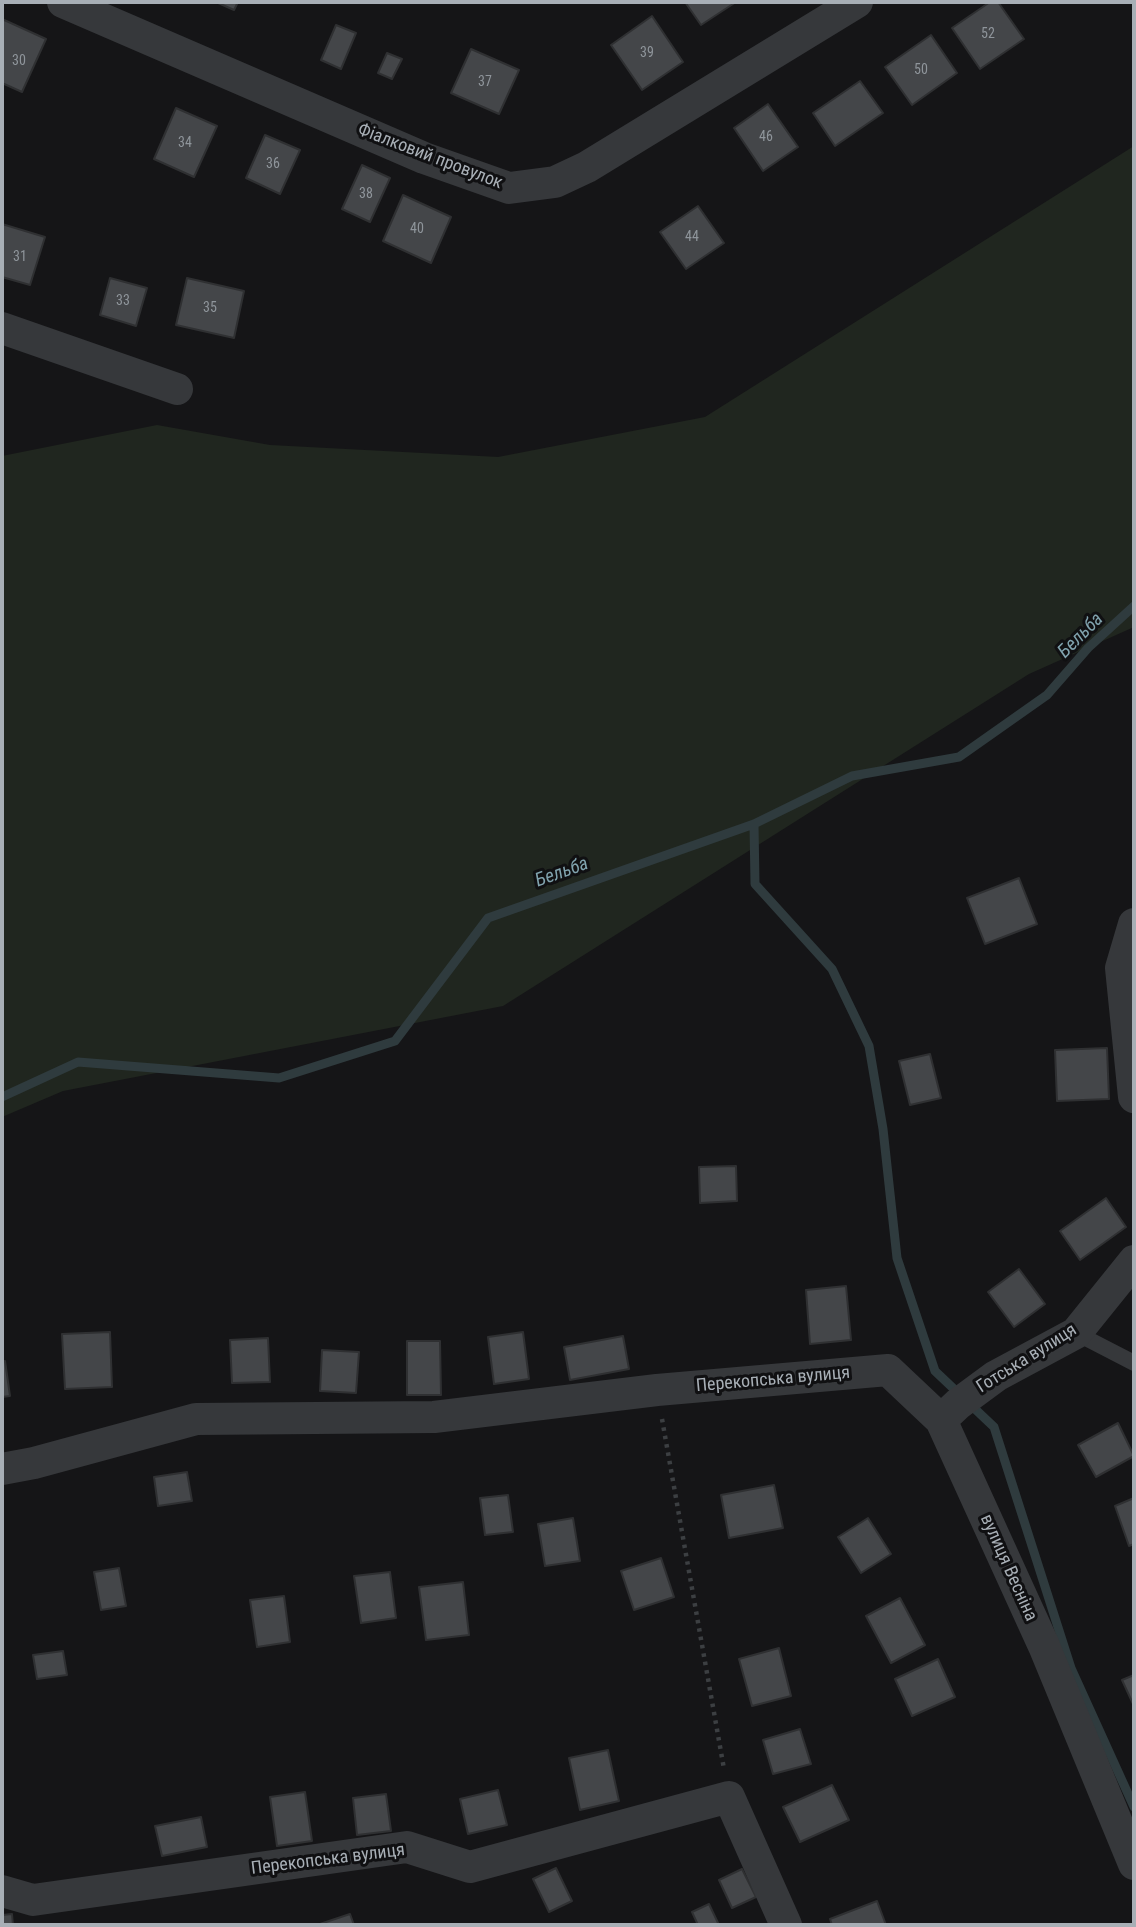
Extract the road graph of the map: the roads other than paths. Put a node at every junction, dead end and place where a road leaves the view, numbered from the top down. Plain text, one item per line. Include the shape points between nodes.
1 (63, 2) edge
2 (857, 2) edge
3 (2, 328) edge
4 (177, 389) dead end
5 (1134, 924) edge
6 (1134, 1097) edge
7 (1134, 1261) edge
8 (1076, 1333) junction
9 (1134, 1363) edge
10 (888, 1370) joint
11 (949, 1412) junction
12 (2, 1469) edge
13 (1134, 1864) edge
14 (2, 1891) edge
15 (786, 1925) edge

1 - 2 street, Фіалковий провулок via 424,158 509,188 555,182 587,167
3 - 4 street
5 - 6 street via 1121,968
7 - 8 street, Готська вулиця
8 - 9 lane
8 - 11 street, Готська вулиця via 996,1376
10 - 11 street, вулиця Весніна
10 - 12 street, Перекопська вулиця via 434,1417 196,1419
11 - 13 street, вулиця Весніна
14 - 15 street, Перекопська вулиця via 33,1900 407,1847 470,1867 729,1797

